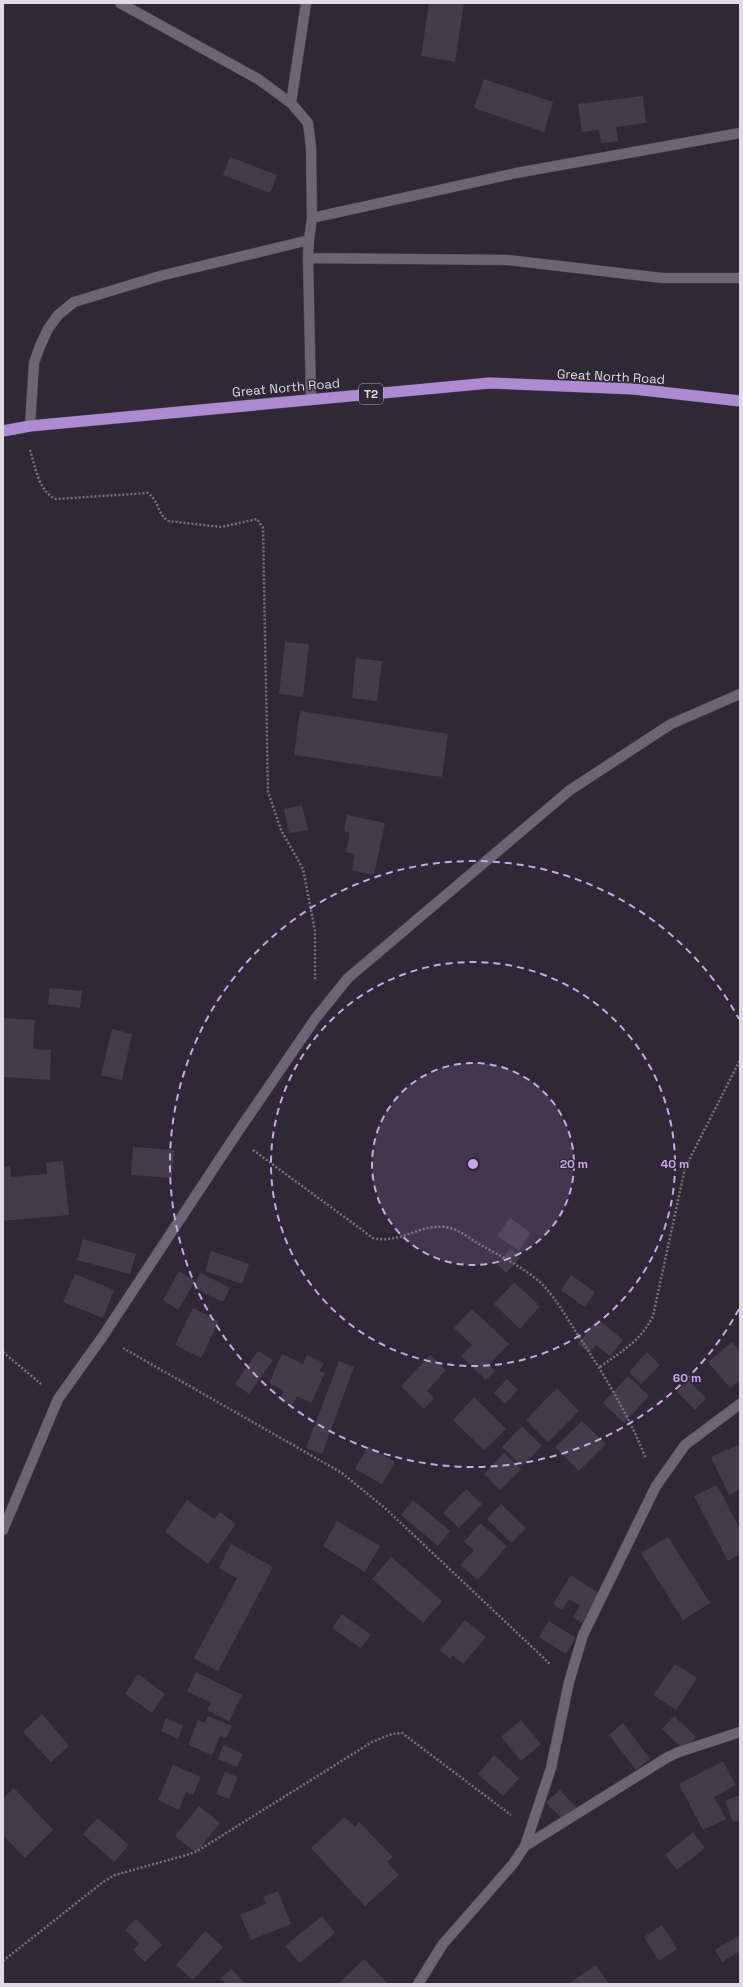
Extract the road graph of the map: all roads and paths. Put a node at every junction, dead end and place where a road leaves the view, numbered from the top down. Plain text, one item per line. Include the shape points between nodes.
1 (120, 3) edge
2 (306, 3) edge
3 (291, 103) junction
4 (740, 133) edge
5 (312, 218) junction
6 (309, 240) junction
7 (308, 258) junction
8 (740, 278) edge
9 (311, 399) junction
10 (740, 401) edge
11 (26, 426) junction
12 (3, 431) edge
13 (740, 694) edge
14 (315, 1019) junction
15 (740, 1060) edge
16 (235, 1136) junction
17 (103, 1336) junction
18 (3, 1352) edge
19 (600, 1367) junction
20 (58, 1399) junction
21 (740, 1404) edge
22 (656, 1486) junction
23 (3, 1530) edge
24 (569, 1682) junction
25 (740, 1732) edge
26 (530, 1830) junction
27 (525, 1846) junction
28 (3, 1961) edge
29 (418, 1984) edge

1 - 3 street via 258,79
2 - 3 street
3 - 5 street via 308,123 312,147
4 - 5 street via 516,173
5 - 6 street
6 - 7 street
6 - 11 street via 160,276 74,302 58,315 38,352 34,363
7 - 8 street via 508,260 662,278
7 - 9 street
9 - 10 highway, Great North Road / T2 via 490,384 634,389
9 - 11 highway, Great North Road / T2
11 - 12 highway, Great North Road / T2
11 - 14 path via 44,489 51,497 56,499 148,493 156,500 162,516 168,520 220,528 257,519 263,528 268,792 281,830 303,869 311,904 315,931
13 - 14 street via 671,724 570,790 348,978
14 - 16 street
15 - 19 path via 684,1168 653,1316 638,1340
16 - 17 street
16 - 19 path via 373,1238 398,1239 426,1228 453,1229 525,1270 553,1296
17 - 20 street
17 - 24 path via 342,1473 386,1509
18 - 20 path
19 - 22 path via 629,1419
20 - 23 street
21 - 22 street via 685,1445
22 - 24 street via 583,1635
24 - 26 street via 551,1768
25 - 27 street via 668,1757
26 - 27 street
26 - 28 path via 402,1733 392,1734 372,1742 190,1854 115,1875 103,1882
27 - 29 street via 513,1864 443,1944

